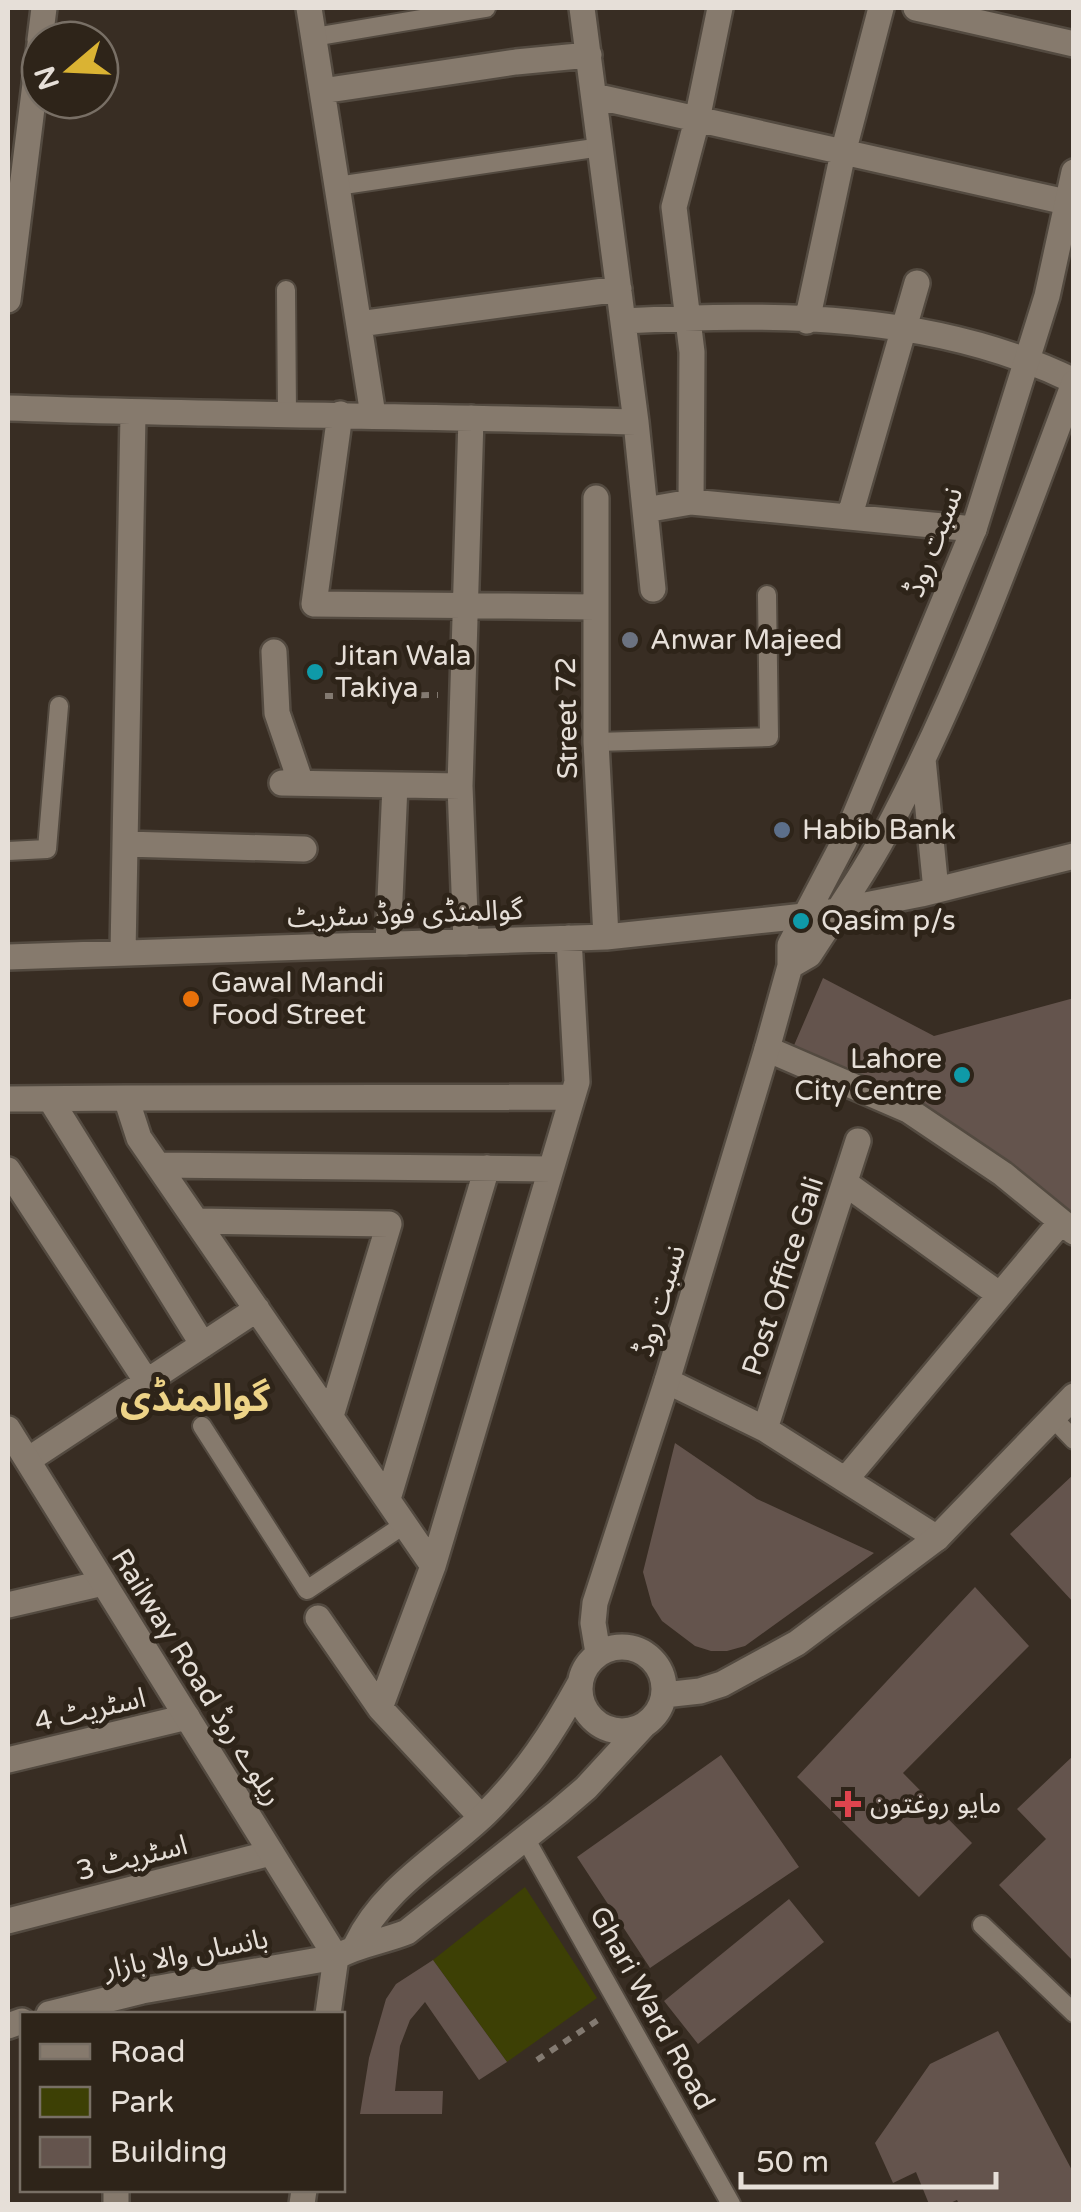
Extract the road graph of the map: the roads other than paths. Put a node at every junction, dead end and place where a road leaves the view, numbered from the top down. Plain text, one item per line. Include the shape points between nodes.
1 (309, 8) edge
2 (486, 8) edge
3 (582, 8) edge
4 (720, 8) edge
5 (881, 8) edge
6 (916, 8) edge
7 (314, 37) junction
8 (1074, 44) edge
9 (589, 55) junction
10 (322, 91) junction
11 (594, 96) junction
12 (697, 120) junction
13 (19, 127) edge
14 (601, 148) junction
15 (843, 153) junction
16 (1074, 172) edge
17 (337, 186) junction
18 (1066, 202) junction
19 (918, 283) dead end
20 (619, 289) junction
21 (286, 290) dead end
22 (8, 300) edge
23 (688, 317) junction
24 (623, 321) junction
25 (807, 321) junction
26 (359, 324) junction
27 (904, 326) junction
28 (1029, 358) junction
29 (1074, 382) edge
30 (8, 408) edge
31 (133, 414) junction
32 (287, 414) junction
33 (340, 414) junction
34 (373, 415) junction
35 (471, 418) junction
36 (636, 422) junction
37 (596, 498) dead end
38 (691, 502) junction
39 (645, 510) junction
40 (850, 515) junction
41 (974, 530) junction
42 (653, 589) dead end
43 (767, 595) dead end
44 (466, 606) junction
45 (596, 608) junction
46 (274, 652) dead end
47 (59, 706) dead end
48 (596, 742) junction
49 (923, 754) junction
50 (395, 785) junction
51 (460, 786) junction
52 (125, 844) junction
53 (304, 849) dead end
54 (8, 851) edge
55 (1074, 856) edge
56 (936, 890) junction
57 (838, 910) junction
58 (804, 916) junction
59 (606, 937) junction
60 (570, 938) junction
61 (466, 942) junction
62 (388, 944) junction
63 (123, 954) junction
64 (8, 958) edge
65 (790, 966) junction
66 (767, 1049) junction
67 (572, 1097) junction
68 (126, 1098) junction
69 (8, 1099) edge
70 (50, 1099) junction
71 (858, 1141) dead end
72 (158, 1165) junction
73 (487, 1168) junction
74 (551, 1169) junction
75 (8, 1170) edge
76 (845, 1182) junction
77 (197, 1221) junction
78 (1067, 1227) edge
79 (1000, 1294) junction
80 (257, 1309) junction
81 (203, 1345) junction
82 (148, 1382) junction
83 (667, 1382) junction
84 (1074, 1396) edge
85 (331, 1416) junction
86 (1053, 1418) junction
87 (202, 1426) dead end
88 (765, 1429) junction
89 (9, 1434) edge
90 (1074, 1440) edge
91 (28, 1460) junction
92 (846, 1479) junction
93 (388, 1499) junction
94 (405, 1524) junction
95 (937, 1538) junction
96 (434, 1566) junction
97 (104, 1583) junction
98 (8, 1605) edge
99 (318, 1618) dead end
100 (598, 1653) junction
101 (580, 1683) junction
102 (664, 1695) junction
103 (380, 1708) junction
104 (187, 1717) junction
105 (643, 1726) junction
106 (8, 1760) edge
107 (482, 1817) junction
108 (526, 1838) junction
109 (272, 1853) junction
110 (8, 1921) edge
111 (982, 1925) dead end
112 (346, 1951) junction
113 (85, 2010) edge
114 (329, 2012) edge
115 (1074, 2013) edge
116 (731, 2204) edge

1 - 7 street
2 - 7 lane
3 - 9 street
4 - 12 street
5 - 15 street
6 - 8 street
7 - 10 street
9 - 10 street
9 - 11 street
10 - 17 street
11 - 12 street
11 - 14 street
12 - 15 street
12 - 23 street via 674,207
13 - 22 street
14 - 17 lane
14 - 20 street
15 - 18 street
15 - 25 street
16 - 18 street, نسبت روڈ
17 - 26 street
18 - 28 street, نسبت روڈ
19 - 27 street
20 - 24 street
20 - 26 street
21 - 32 lane
23 - 24 street
23 - 25 street
23 - 38 street
24 - 36 street
25 - 27 street
26 - 34 street
27 - 28 street
27 - 40 street
28 - 29 street
28 - 41 street, نسبت روڈ
29 - 49 street via 1007,564
30 - 31 street
31 - 32 street
31 - 52 street
32 - 33 street
33 - 34 street
33 - 44 street via 314,604
34 - 35 street
35 - 36 street
35 - 44 street
36 - 39 street
37 - 45 street, Street 72
38 - 39 street
38 - 40 street
39 - 42 street
40 - 41 street
41 - 58 street, نسبت روڈ via 844,842
43 - 48 lane via 769,737
44 - 45 street
44 - 51 street
45 - 48 street, Street 72
46 - 50 street via 277,713 292,783
47 - 54 lane via 47,849
48 - 59 street, Street 72
49 - 56 street
49 - 57 street via 895,816
50 - 51 street
50 - 62 street
51 - 61 street
52 - 53 street
52 - 63 street
55 - 56 street, گوالمنڈی فوڈ سٹریٹ
56 - 57 street, گوالمنڈی فوڈ سٹریٹ
57 - 58 street, گوالمنڈی فوڈ سٹریٹ
57 - 65 street via 808,955
58 - 59 street, گوالمنڈی فوڈ سٹریٹ
58 - 65 street, نسبت روڈ via 790,945
59 - 60 street, گوالمنڈی فوڈ سٹریٹ
60 - 61 street, گوالمنڈی فوڈ سٹریٹ
60 - 67 street
61 - 62 street, گوالمنڈی فوڈ سٹریٹ
62 - 63 street, گوالمنڈی فوڈ سٹریٹ
63 - 64 street, گوالمنڈی فوڈ سٹریٹ
65 - 66 street, نسبت روڈ
66 - 78 street via 908,1110
66 - 83 street, نسبت روڈ
67 - 68 street
67 - 74 street
68 - 70 street
68 - 72 street via 139,1138
69 - 70 street
70 - 81 street
71 - 76 street, Post Office Gali
72 - 73 street
72 - 77 street
73 - 74 street
73 - 93 street
74 - 96 street
75 - 82 street
76 - 79 street
76 - 88 street, Post Office Gali
77 - 80 street
77 - 85 street via 389,1224
78 - 79 street
79 - 92 street
80 - 81 street
80 - 85 street
81 - 82 street
82 - 91 street
83 - 88 street
83 - 100 street, نسبت روڈ via 595,1604
84 - 86 street
85 - 93 street
86 - 90 lane
86 - 95 street
87 - 94 lane via 307,1590
88 - 92 street
89 - 91 street, Railway Road ریلوے روڈ
91 - 97 street, Railway Road ریلوے روڈ
92 - 95 street
93 - 94 street
94 - 96 street
95 - 102 street via 771,1660 722,1684
96 - 103 street
97 - 98 street
97 - 104 street, Railway Road ریلوے روڈ
99 - 103 street
100 - 101 street
100 - 102 street via 622,1646 645,1652 660,1671
101 - 105 street via 585,1710 604,1728
101 - 107 street via 540,1751
102 - 105 street
103 - 107 street
104 - 106 street, اسٹریٹ 4
104 - 109 street, Railway Road ریلوے روڈ
105 - 108 street, بانساں والا بازار via 586,1788
107 - 112 street via 383,1902
108 - 112 street, بانساں والا بازار via 406,1932
108 - 116 lane, Ghari Ward Road
109 - 110 street, اسٹریٹ 3
109 - 112 street, Railway Road ریلوے روڈ
111 - 115 lane
112 - 113 street, بانساں والا بازار via 142,1991
112 - 114 street

